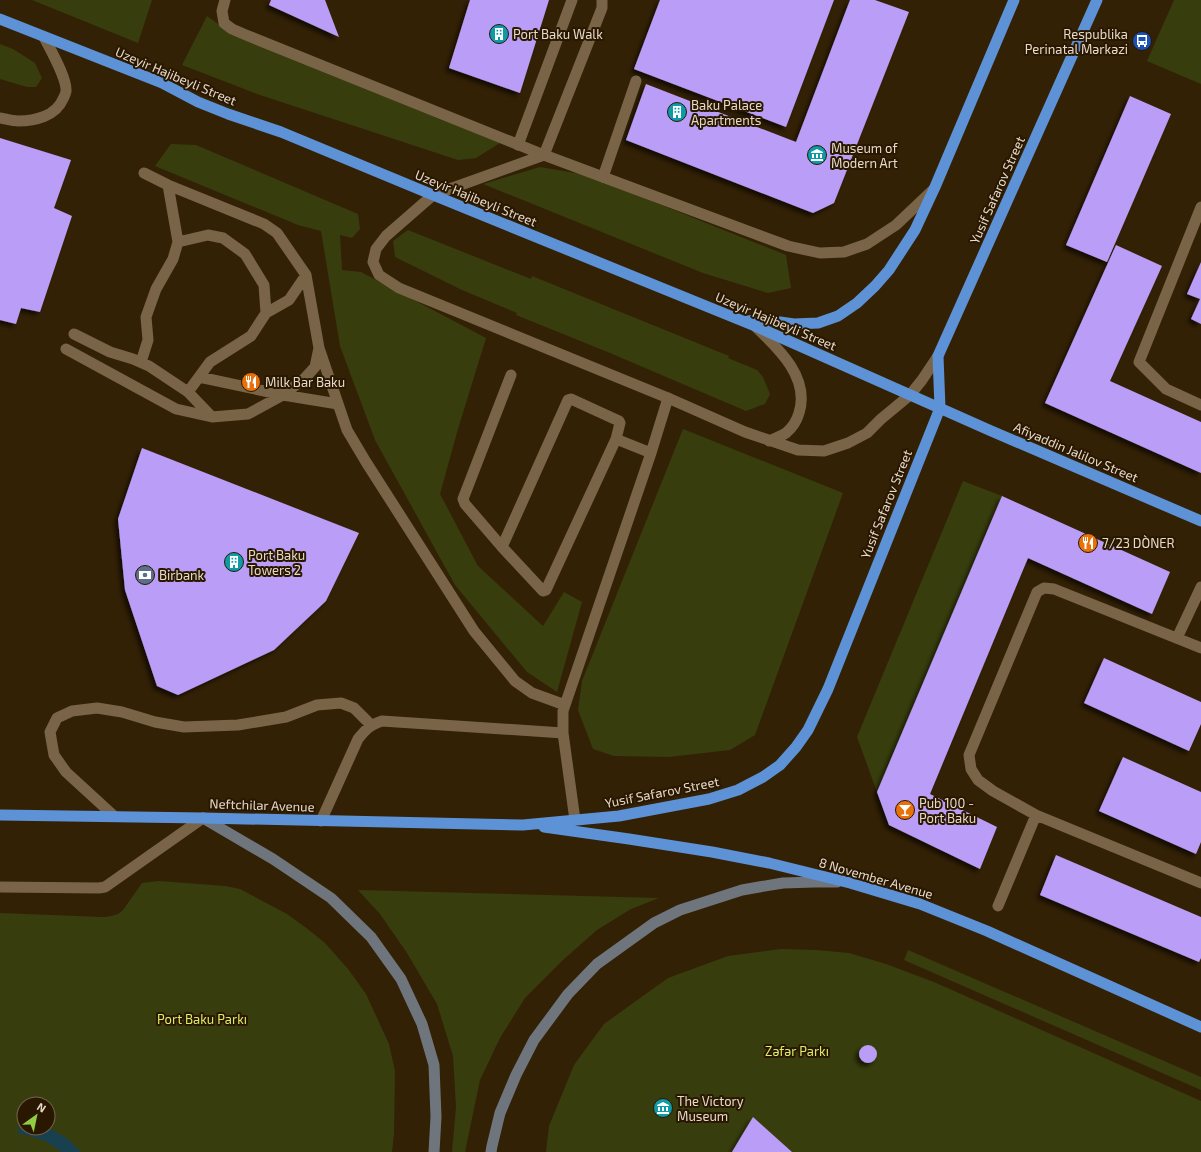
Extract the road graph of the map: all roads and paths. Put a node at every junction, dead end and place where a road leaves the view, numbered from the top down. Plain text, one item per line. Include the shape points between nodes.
1 (225, 0) edge
2 (572, 0) edge
3 (602, 0) edge
4 (1014, 0) edge
5 (1097, 0) edge
6 (0, 19) edge
7 (44, 36) junction
8 (636, 81) dead end
9 (0, 118) edge
10 (518, 145) junction
11 (544, 155) junction
12 (144, 173) dead end
13 (603, 177) junction
14 (168, 185) junction
15 (936, 187) junction
16 (433, 195) junction
17 (1201, 209) edge
18 (178, 242) junction
19 (306, 275) junction
20 (266, 313) junction
21 (743, 321) junction
22 (755, 326) junction
23 (74, 334) dead end
24 (319, 348) junction
25 (66, 349) dead end
26 (938, 356) junction
27 (141, 362) junction
28 (511, 375) dead end
29 (199, 376) junction
30 (188, 392) junction
31 (283, 395) junction
32 (910, 395) junction
33 (668, 398) junction
34 (338, 404) junction
35 (1201, 405) edge
36 (940, 408) junction
37 (212, 417) junction
38 (616, 440) junction
39 (769, 441) junction
40 (651, 453) junction
41 (1201, 521) edge
42 (502, 547) junction
43 (1201, 587) edge
44 (1177, 638) junction
45 (1201, 648) edge
46 (565, 705) junction
47 (371, 725) junction
48 (563, 732) junction
49 (0, 815) edge
50 (1036, 815) junction
51 (114, 816) junction
52 (203, 818) junction
53 (575, 820) junction
54 (320, 821) junction
55 (523, 825) junction
56 (850, 883) junction
57 (1201, 883) edge
58 (0, 887) edge
59 (998, 906) dead end
60 (1201, 1027) edge
61 (434, 1152) edge
62 (491, 1152) edge

1 - 10 street via 222,11 224,23 232,29
2 - 10 street
3 - 11 street via 602,8
4 - 15 highway
5 - 26 highway, Yusif Safarov Street
6 - 7 highway, Uzeyir Hajibeyli Street
7 - 9 street via 65,82 66,91 61,104 47,115 31,120
7 - 16 highway, Uzeyir Hajibeyli Street via 162,83 198,102 281,132
8 - 13 street
10 - 11 street
11 - 13 street
11 - 16 street
12 - 14 street
13 - 15 street via 788,246 820,253 844,252 867,244 896,225
14 - 18 street
14 - 19 street via 264,224 277,233
15 - 21 highway via 915,230 890,270 857,303 838,316 818,323
16 - 21 highway, Uzeyir Hajibeyli Street
16 - 33 street via 386,236 376,249 374,262 379,275 398,288
17 - 35 street via 1139,362 1166,389
18 - 20 street via 208,235 223,238 245,254 264,285
18 - 27 street via 173,259 156,289 146,317 148,340
19 - 20 street via 289,300
19 - 24 street
20 - 29 street via 251,336 210,362
21 - 22 highway, Uzeyir Hajibeyli Street
22 - 32 highway, Uzeyir Hajibeyli Street
22 - 39 street via 779,349 792,367 801,390 802,405 797,421 786,433
23 - 27 street via 110,352
24 - 31 street via 315,367
24 - 34 street
25 - 37 street via 176,409
26 - 32 street
26 - 36 highway, Yusif Safarov Street
27 - 30 street
28 - 42 street via 462,498
29 - 30 street
29 - 31 street
30 - 37 street
31 - 34 street
31 - 37 street via 248,414
32 - 36 highway, Uzeyir Hajibeyli Street
32 - 39 street via 867,433 848,444 824,451 798,450
33 - 39 street
33 - 40 street
34 - 46 street via 347,430 474,631 515,681 532,693
36 - 41 highway, Afiyaddin Jalilov Street
36 - 53 highway, Yusif Safarov Street via 828,688 808,730 796,747 780,765 738,790 709,799 619,816
38 - 40 street
38 - 42 street via 546,590 544,591
38 - 42 street via 619,421 571,399 568,400
40 - 46 street
43 - 44 street
44 - 45 street
44 - 50 street via 1054,589 1044,588 1037,592 969,755 971,769 978,780
46 - 48 street
47 - 48 street via 382,721
47 - 51 street via 354,708 340,703 318,705 286,717 238,725 184,727 98,708 72,711 57,718 50,732 54,755 66,772
47 - 54 street via 358,740
48 - 53 street
49 - 51 highway, Neftchilar Avenue
50 - 57 street
50 - 59 street
51 - 52 highway, Neftchilar Avenue
52 - 54 highway, Neftchilar Avenue
52 - 58 street via 105,887
52 - 61 main road via 273,859 331,898 371,936 401,979 422,1024 434,1066
53 - 55 highway, Yusif Safarov Street
54 - 55 highway, Neftchilar Avenue
55 - 56 highway, 8 November Avenue via 712,852
56 - 60 highway, 8 November Avenue via 920,904 980,928
56 - 62 main road via 783,883 742,890 680,910 654,923 597,964 568,994 534,1040 500,1113

